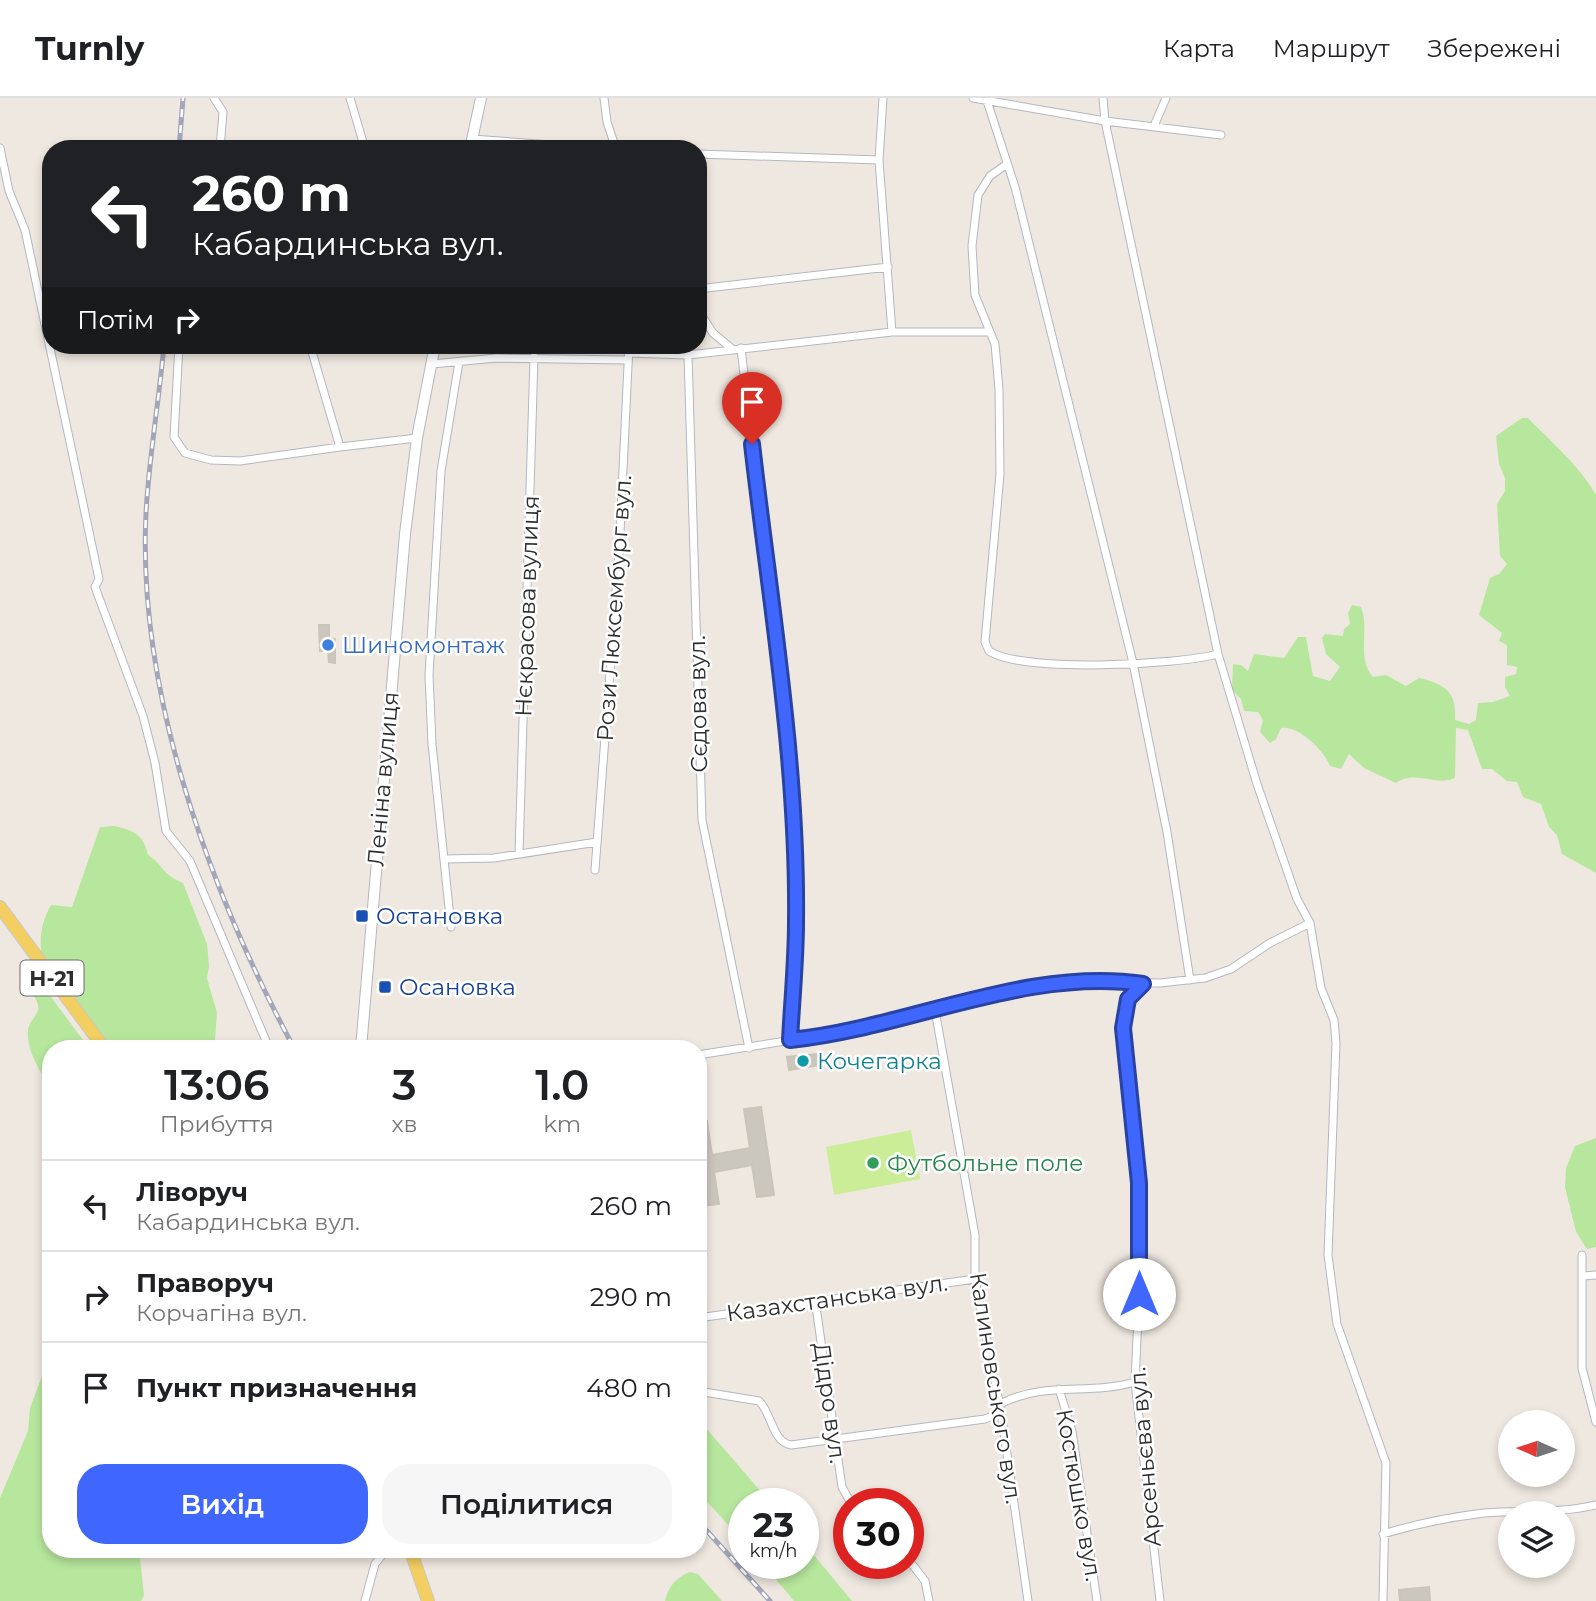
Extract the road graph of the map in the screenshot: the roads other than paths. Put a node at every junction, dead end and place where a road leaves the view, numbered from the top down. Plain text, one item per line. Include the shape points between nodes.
1 (214, 98) edge
2 (350, 98) edge
3 (481, 98) edge
4 (604, 98) edge
5 (883, 98) edge
6 (973, 98) edge
7 (1103, 98) edge
8 (1166, 98) edge
9 (987, 101) junction
10 (1105, 121) junction
11 (1154, 126) junction
12 (1221, 135) dead end
13 (221, 140) edge
14 (362, 140) edge
15 (472, 140) edge
16 (613, 140) edge
17 (0, 148) edge
18 (707, 155) edge
19 (880, 160) junction
20 (1007, 164) junction
21 (888, 267) junction
22 (707, 288) edge
23 (42, 313) edge
24 (707, 324) edge
25 (892, 332) junction
26 (990, 332) junction
27 (741, 348) junction
28 (732, 349) junction
29 (707, 350) edge
30 (50, 354) edge
31 (178, 354) edge
32 (313, 354) edge
33 (434, 354) edge
34 (604, 354) edge
35 (628, 354) edge
36 (692, 354) edge
37 (534, 357) junction
38 (459, 362) junction
39 (432, 364) junction
40 (417, 438) junction
41 (340, 447) junction
42 (1218, 654) junction
43 (1133, 663) junction
44 (597, 842) junction
45 (519, 855) junction
46 (444, 859) junction
47 (595, 870) dead end
48 (0, 907) edge
49 (1310, 923) junction
50 (451, 927) dead end
51 (1190, 980) junction
52 (1143, 984) junction
53 (935, 1010) junction
54 (98, 1040) edge
55 (266, 1040) edge
56 (362, 1040) edge
57 (790, 1040) junction
58 (749, 1048) junction
59 (707, 1054) edge
60 (1582, 1255) dead end
61 (1596, 1275) edge
62 (1584, 1276) junction
63 (975, 1279) junction
64 (815, 1300) junction
65 (707, 1317) edge
66 (1135, 1382) junction
67 (1059, 1389) junction
68 (707, 1392) edge
69 (1000, 1408) junction
70 (1596, 1422) edge
71 (835, 1438) junction
72 (843, 1488) edge
73 (1596, 1505) edge
74 (1383, 1534) junction
75 (380, 1558) edge
76 (413, 1558) edge
77 (923, 1579) edge
78 (365, 1601) edge
79 (428, 1601) edge
80 (929, 1601) edge
81 (1028, 1601) edge
82 (1097, 1601) edge
83 (1160, 1601) edge
84 (1383, 1601) edge

1 - 13 street via 223,112
2 - 14 street
3 - 15 main road
4 - 16 street
5 - 19 street
6 - 9 street
7 - 10 street
8 - 11 street
9 - 10 street
9 - 20 street
10 - 11 street
10 - 42 street
11 - 12 street
17 - 23 street via 9,191 25,230
18 - 19 street
19 - 21 street
20 - 26 street via 982,187 975,208 972,276
20 - 43 street
21 - 22 street
21 - 25 street
24 - 28 street
25 - 26 street
25 - 27 street
26 - 43 street via 999,389 1000,474 985,642 989,651 1005,658 1051,664
27 - 28 street
27 - 57 street via 793,841 796,922
28 - 29 street
30 - 55 street via 99,579 95,587 143,716 166,831 190,861
31 - 41 street via 173,422 179,448 225,461
32 - 41 street
33 - 39 main road, Леніна вулиця
34 - 37 street
35 - 44 street, Рози Люксембург вул. via 619,552
36 - 58 street, Сєдова вул. via 702,820
37 - 38 street
37 - 45 street, Нєкрасова вулиця
38 - 39 street
38 - 46 street via 441,471 429,675
39 - 40 main road, Леніна вулиця
40 - 41 street
40 - 56 main road, Леніна вулиця via 380,799
42 - 43 street
42 - 49 street via 1257,784 1297,899
43 - 51 street via 1167,832
44 - 45 street
44 - 47 street, Рози Люксембург вул.
45 - 46 street
46 - 50 street
48 - 54 main road, Н-21
49 - 51 street via 1219,974
49 - 74 street via 1336,1043 1328,1255 1332,1294 1350,1363 1386,1463
51 - 52 street
52 - 53 street via 1069,981
52 - 66 street, Арсеньєва вул. via 1128,999 1123,1028 1139,1183
53 - 57 street via 861,1029
53 - 63 street, Калиновського вул. via 975,1235
57 - 58 street
58 - 59 street
60 - 62 street
61 - 62 street
62 - 70 street via 1582,1368
63 - 64 street, Казахстанська вул.
63 - 69 street, Калиновського вул.
64 - 65 street, Казахстанська вул.
64 - 71 street, Дідро вул.
66 - 67 street
66 - 83 street, Арсеньєва вул.
67 - 69 street via 1037,1390
67 - 82 street, Костюшко вул. via 1072,1432
68 - 71 street via 759,1401 783,1444
69 - 71 street via 985,1419
69 - 81 street, Калиновського вул.
71 - 72 street, Дідро вул.
73 - 74 street via 1566,1512 1482,1513
74 - 84 street
75 - 78 street
76 - 79 main road
77 - 80 street

